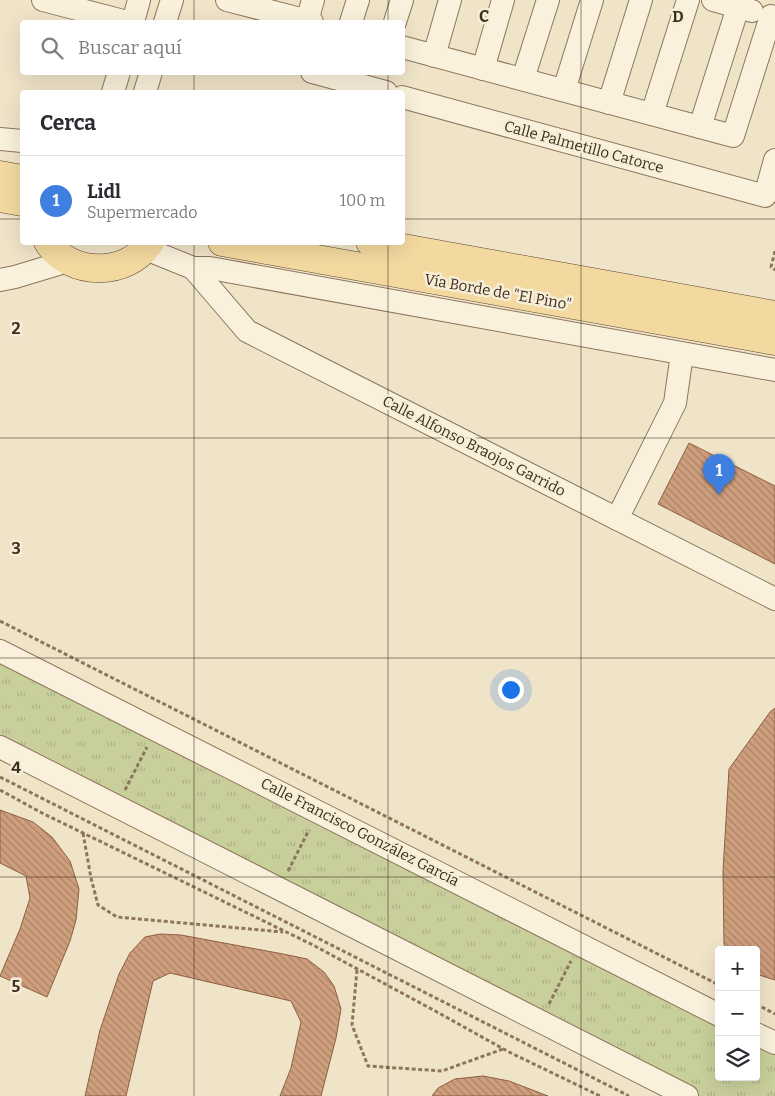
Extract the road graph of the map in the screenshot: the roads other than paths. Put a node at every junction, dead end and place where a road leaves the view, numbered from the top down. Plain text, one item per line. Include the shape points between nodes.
1 (43, 0) edge
2 (139, 0) edge
3 (172, 0) edge
4 (228, 0) edge
5 (358, 0) edge
6 (402, 0) edge
7 (450, 0) edge
8 (503, 0) edge
9 (548, 0) edge
10 (592, 0) edge
11 (641, 0) edge
12 (688, 0) edge
13 (712, 0) edge
14 (264, 5) edge
15 (738, 7) junction
16 (311, 15) edge
17 (773, 17) edge
18 (119, 20) edge
19 (134, 20) edge
20 (166, 20) edge
21 (352, 20) edge
22 (397, 20) edge
23 (405, 48) edge
24 (434, 56) junction
25 (483, 69) junction
26 (118, 75) edge
27 (150, 75) edge
28 (323, 75) edge
29 (523, 80) junction
30 (114, 90) edge
31 (146, 90) edge
32 (379, 90) edge
33 (564, 90) junction
34 (405, 98) edge
35 (609, 103) junction
36 (652, 114) junction
37 (700, 127) junction
38 (775, 160) edge
39 (0, 175) edge
40 (20, 179) edge
41 (0, 198) edge
42 (20, 202) edge
43 (50, 245) edge
44 (239, 245) edge
45 (387, 245) edge
46 (148, 246) edge
47 (68, 261) junction
48 (193, 268) junction
49 (0, 280) edge
50 (775, 315) edge
51 (775, 341) edge
52 (682, 354) junction
53 (775, 370) edge
54 (617, 519) junction
55 (775, 599) edge
56 (0, 651) edge
57 (0, 746) edge
58 (715, 1012) edge
59 (760, 1036) edge
60 (775, 1043) edge
61 (687, 1096) edge

1 - 18 street
2 - 19 street
3 - 20 street
4 - 14 street
5 - 21 street
6 - 22 street
7 - 24 street
8 - 25 street
9 - 29 street
10 - 33 street
11 - 35 street
12 - 36 street
13 - 15 street
14 - 16 street
15 - 17 street
15 - 37 street
17 - 37 street via 733,136
23 - 24 street
24 - 25 street
25 - 29 street
26 - 30 street
27 - 31 street
28 - 32 street
29 - 33 street
33 - 35 street
34 - 38 street, Calle Palmetillo Catorce via 765,196
35 - 36 street
36 - 37 street
39 - 40 main road
41 - 42 main road
43 - 47 main road
44 - 51 main road, Vía Borde de "El Pino"
45 - 50 main road, Vía Borde de "El Pino"
46 - 47 main road via 129,262 109,269 88,268
46 - 48 street
47 - 49 street
48 - 52 street via 210,268
48 - 54 street, Calle Alfonso Braojos Garrido via 247,331
52 - 53 street
52 - 54 street via 675,403
54 - 55 street, Calle Alfonso Braojos Garrido
56 - 58 street, Calle Francisco González García
57 - 61 street
59 - 60 street

